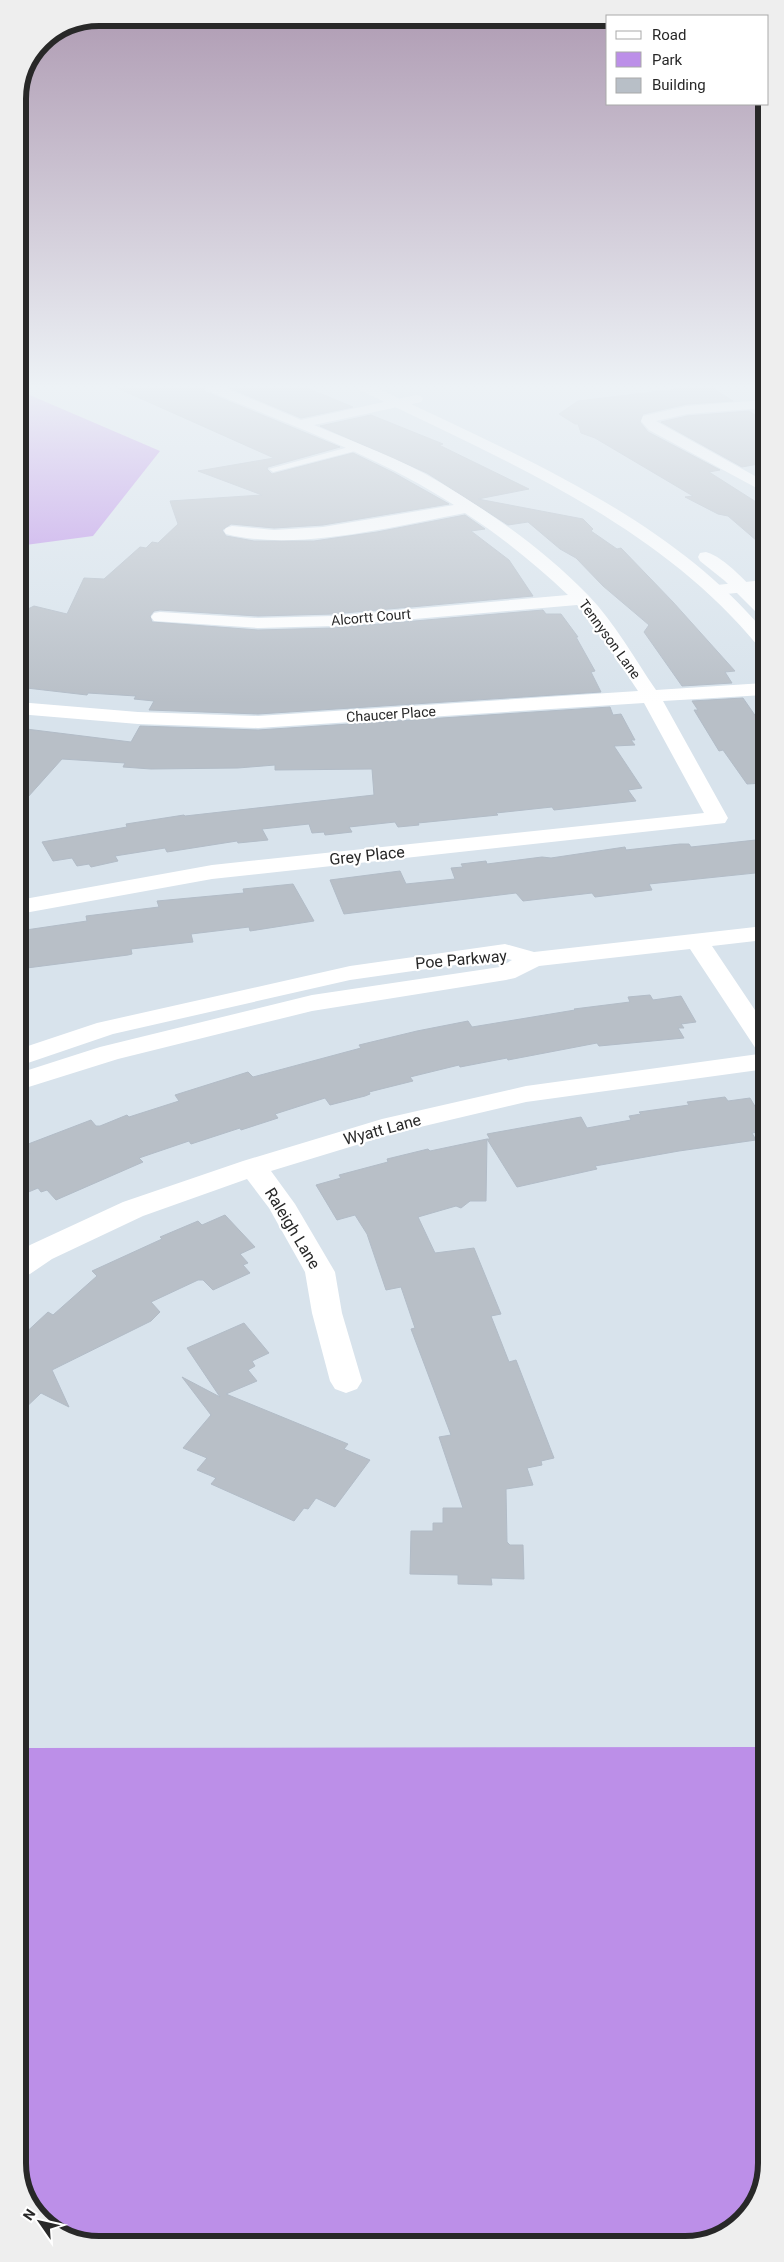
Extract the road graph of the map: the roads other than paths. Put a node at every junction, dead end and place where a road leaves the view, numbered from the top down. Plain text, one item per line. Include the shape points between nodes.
1 (446, 493) edge
2 (579, 493) edge
3 (469, 507) junction
4 (232, 531) dead end
5 (693, 548) dead end
6 (758, 586) edge
7 (742, 587) junction
8 (717, 590) junction
9 (582, 599) junction
10 (758, 604) edge
11 (160, 617) dead end
12 (758, 635) edge
13 (758, 689) edge
14 (651, 697) junction
15 (26, 709) edge
16 (717, 818) joint
17 (26, 906) edge
18 (758, 934) edge
19 (697, 941) junction
20 (533, 959) junction
21 (758, 1033) edge
22 (26, 1056) edge
23 (758, 1062) edge
24 (26, 1080) edge
25 (253, 1167) junction
26 (26, 1262) edge
27 (346, 1381) dead end

1 - 3 street, Tennyson Lane
2 - 8 street via 651,538
3 - 4 street via 322,532 273,535
3 - 9 street, Tennyson Lane via 546,565
5 - 7 street
6 - 7 street
7 - 8 street
7 - 10 street
8 - 12 street
9 - 11 street, Alcortt Court via 332,621 258,623
9 - 14 street, Tennyson Lane
13 - 14 street, Chaucer Place
14 - 15 street, Chaucer Place via 258,722 179,722
14 - 16 street, Tennyson Lane
16 - 17 street, Grey Place via 212,872
18 - 19 street
19 - 20 street
19 - 21 street
20 - 22 street, Poe Parkway via 505,951 350,973 106,1028
20 - 24 street, Poe Parkway via 506,973 312,1003 109,1053
23 - 25 street, Wyatt Lane via 526,1094 392,1125
25 - 26 street, Wyatt Lane via 133,1209
25 - 27 street, Raleigh Lane via 281,1204 320,1272 327,1313

